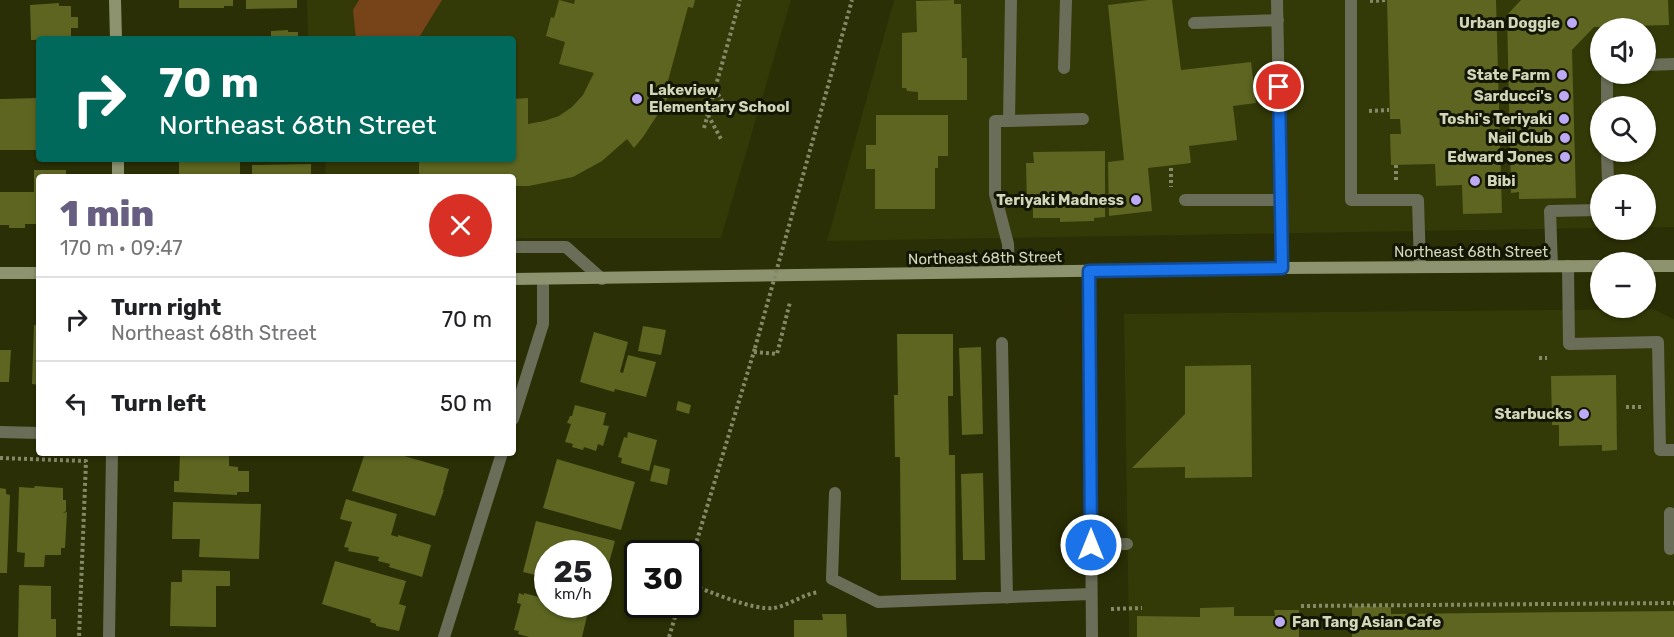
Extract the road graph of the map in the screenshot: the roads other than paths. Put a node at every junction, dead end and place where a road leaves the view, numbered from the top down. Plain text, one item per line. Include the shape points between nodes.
1 (115, 0) edge
2 (1011, 0) edge
3 (1065, 0) edge
4 (1277, 0) edge
5 (1357, 0) edge
6 (1278, 20) junction
7 (1194, 23) dead end
8 (116, 36) edge
9 (1656, 64) edge
10 (1674, 64) edge
11 (1064, 68) dead end
12 (1083, 119) dead end
13 (1009, 121) junction
14 (1185, 200) dead end
15 (1281, 200) junction
16 (1590, 210) edge
17 (516, 247) edge
18 (1552, 266) junction
19 (1568, 266) junction
20 (1590, 266) edge
21 (1656, 266) edge
22 (1674, 266) edge
23 (1420, 267) junction
24 (1282, 268) junction
25 (1089, 271) junction
26 (1009, 272) junction
27 (0, 273) edge
28 (36, 273) edge
29 (516, 279) edge
30 (602, 279) junction
31 (543, 280) junction
32 (1002, 343) dead end
33 (516, 410) edge
34 (0, 432) edge
35 (36, 433) edge
36 (1674, 450) edge
37 (112, 456) edge
38 (501, 456) edge
39 (835, 493) dead end
40 (1670, 513) dead end
41 (1127, 544) dead end
42 (1091, 545) junction
43 (1670, 549) dead end
44 (1091, 594) junction
45 (1007, 598) junction
46 (109, 637) edge
47 (444, 637) edge
48 (1091, 637) edge

1 - 8 main road
2 - 13 street
3 - 11 street
4 - 6 street
5 - 23 street via 1351,200 1418,200
6 - 7 street
6 - 15 street
9 - 10 street
12 - 13 street
13 - 26 street via 995,121 995,194 1008,244
14 - 15 street
15 - 24 street
16 - 18 street via 1550,211
17 - 30 street via 566,247
18 - 19 main road, Northeast 68th Street
18 - 23 main road, Northeast 68th Street
19 - 20 main road, Northeast 68th Street
19 - 36 street via 1569,344 1659,342 1660,450
21 - 22 main road
23 - 24 main road, Northeast 68th Street
24 - 25 main road, Northeast 68th Street
25 - 26 main road, Northeast 68th Street
25 - 42 street
26 - 30 main road, Northeast 68th Street
27 - 28 main road
29 - 31 main road, Northeast 68th Street
30 - 31 main road, Northeast 68th Street
31 - 33 street via 543,324
32 - 45 street
34 - 35 street
37 - 46 street
38 - 47 street
39 - 45 street via 832,579 878,602
40 - 43 street
41 - 42 street
42 - 44 street
44 - 45 street
44 - 48 street

